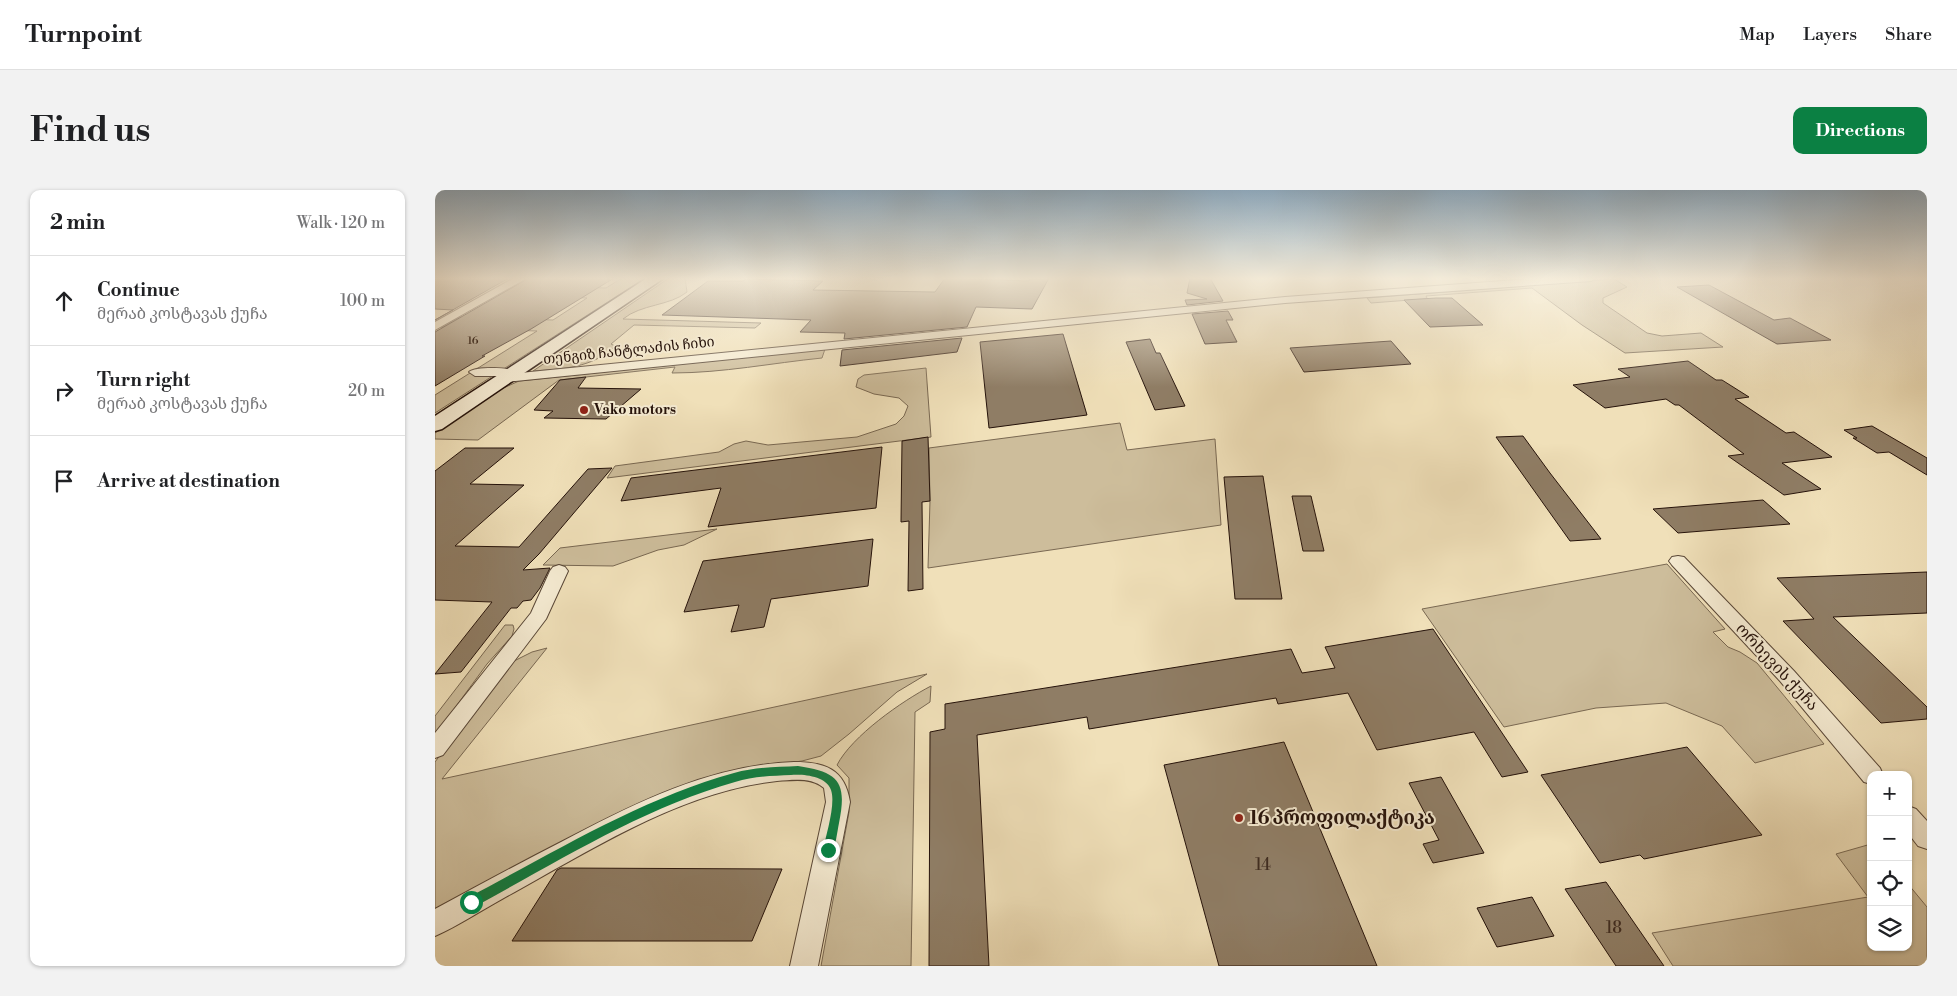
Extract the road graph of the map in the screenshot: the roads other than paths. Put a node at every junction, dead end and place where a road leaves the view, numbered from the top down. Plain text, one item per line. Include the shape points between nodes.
1 (458, 314) edge
2 (602, 314) edge
3 (1138, 314) edge
4 (435, 327) edge
5 (475, 372) dead end
6 (510, 375) junction
7 (435, 425) edge
8 (1678, 561) dead end
9 (559, 571) dead end
10 (435, 749) edge
11 (1869, 771) edge
12 (1912, 821) edge
13 (1927, 838) edge
14 (435, 923) edge
15 (804, 966) edge

1 - 4 street
2 - 6 street
3 - 6 street, თენგიზ ჩანტლაძის ჩიხი
5 - 6 street, თენგიზ ჩანტლაძის ჩიხი
6 - 7 street
8 - 11 street, ორხევის ქუჩა via 1787,676
9 - 10 street via 539,615
12 - 13 street
14 - 15 street via 601,833 670,801 735,777 798,770 815,772 828,779 836,788 838,802

